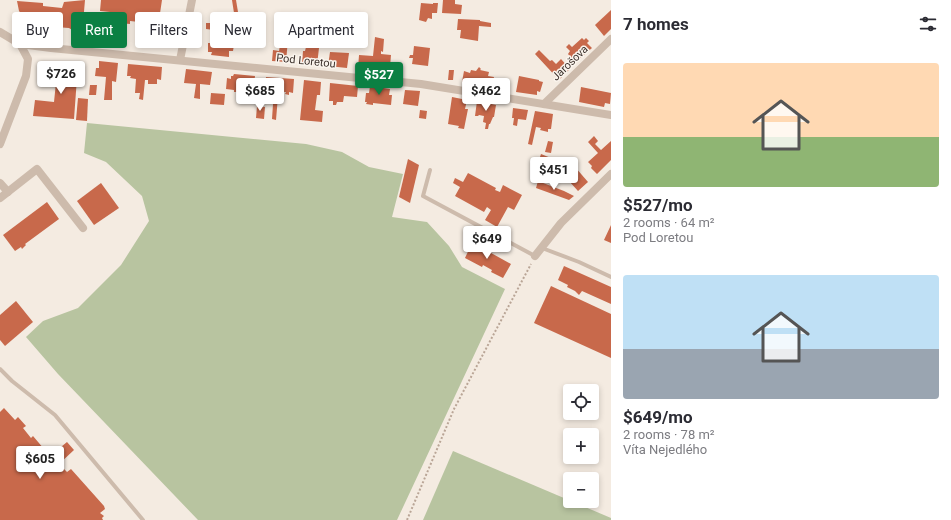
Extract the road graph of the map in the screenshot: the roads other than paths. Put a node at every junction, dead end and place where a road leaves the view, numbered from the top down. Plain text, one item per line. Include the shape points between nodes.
1 (192, 0) edge
2 (0, 32) edge
3 (12, 39) edge
4 (611, 39) edge
5 (22, 48) edge
6 (57, 48) edge
7 (180, 60) junction
8 (544, 104) junction
9 (611, 115) edge
10 (0, 144) edge
11 (430, 170) dead end
12 (611, 174) edge
13 (0, 183) edge
14 (8, 192) junction
15 (0, 198) edge
16 (82, 228) dead end
17 (541, 248) junction
18 (536, 256) joint
19 (598, 270) junction
20 (611, 273) edge
21 (611, 277) edge
22 (0, 368) edge
23 (143, 520) edge

1 - 7 street
2 - 3 street, Pod Loretou
4 - 8 street, Jarošova
5 - 10 street via 28,59 26,76
6 - 7 street, Pod Loretou
7 - 8 street, Pod Loretou via 421,84
8 - 9 street, Pod Loretou
11 - 18 lane via 423,196
12 - 17 street via 561,223
13 - 14 street
14 - 15 street
14 - 16 street via 37,169
17 - 18 street
17 - 19 lane
19 - 20 lane
19 - 21 lane
22 - 23 lane via 12,381 55,415

